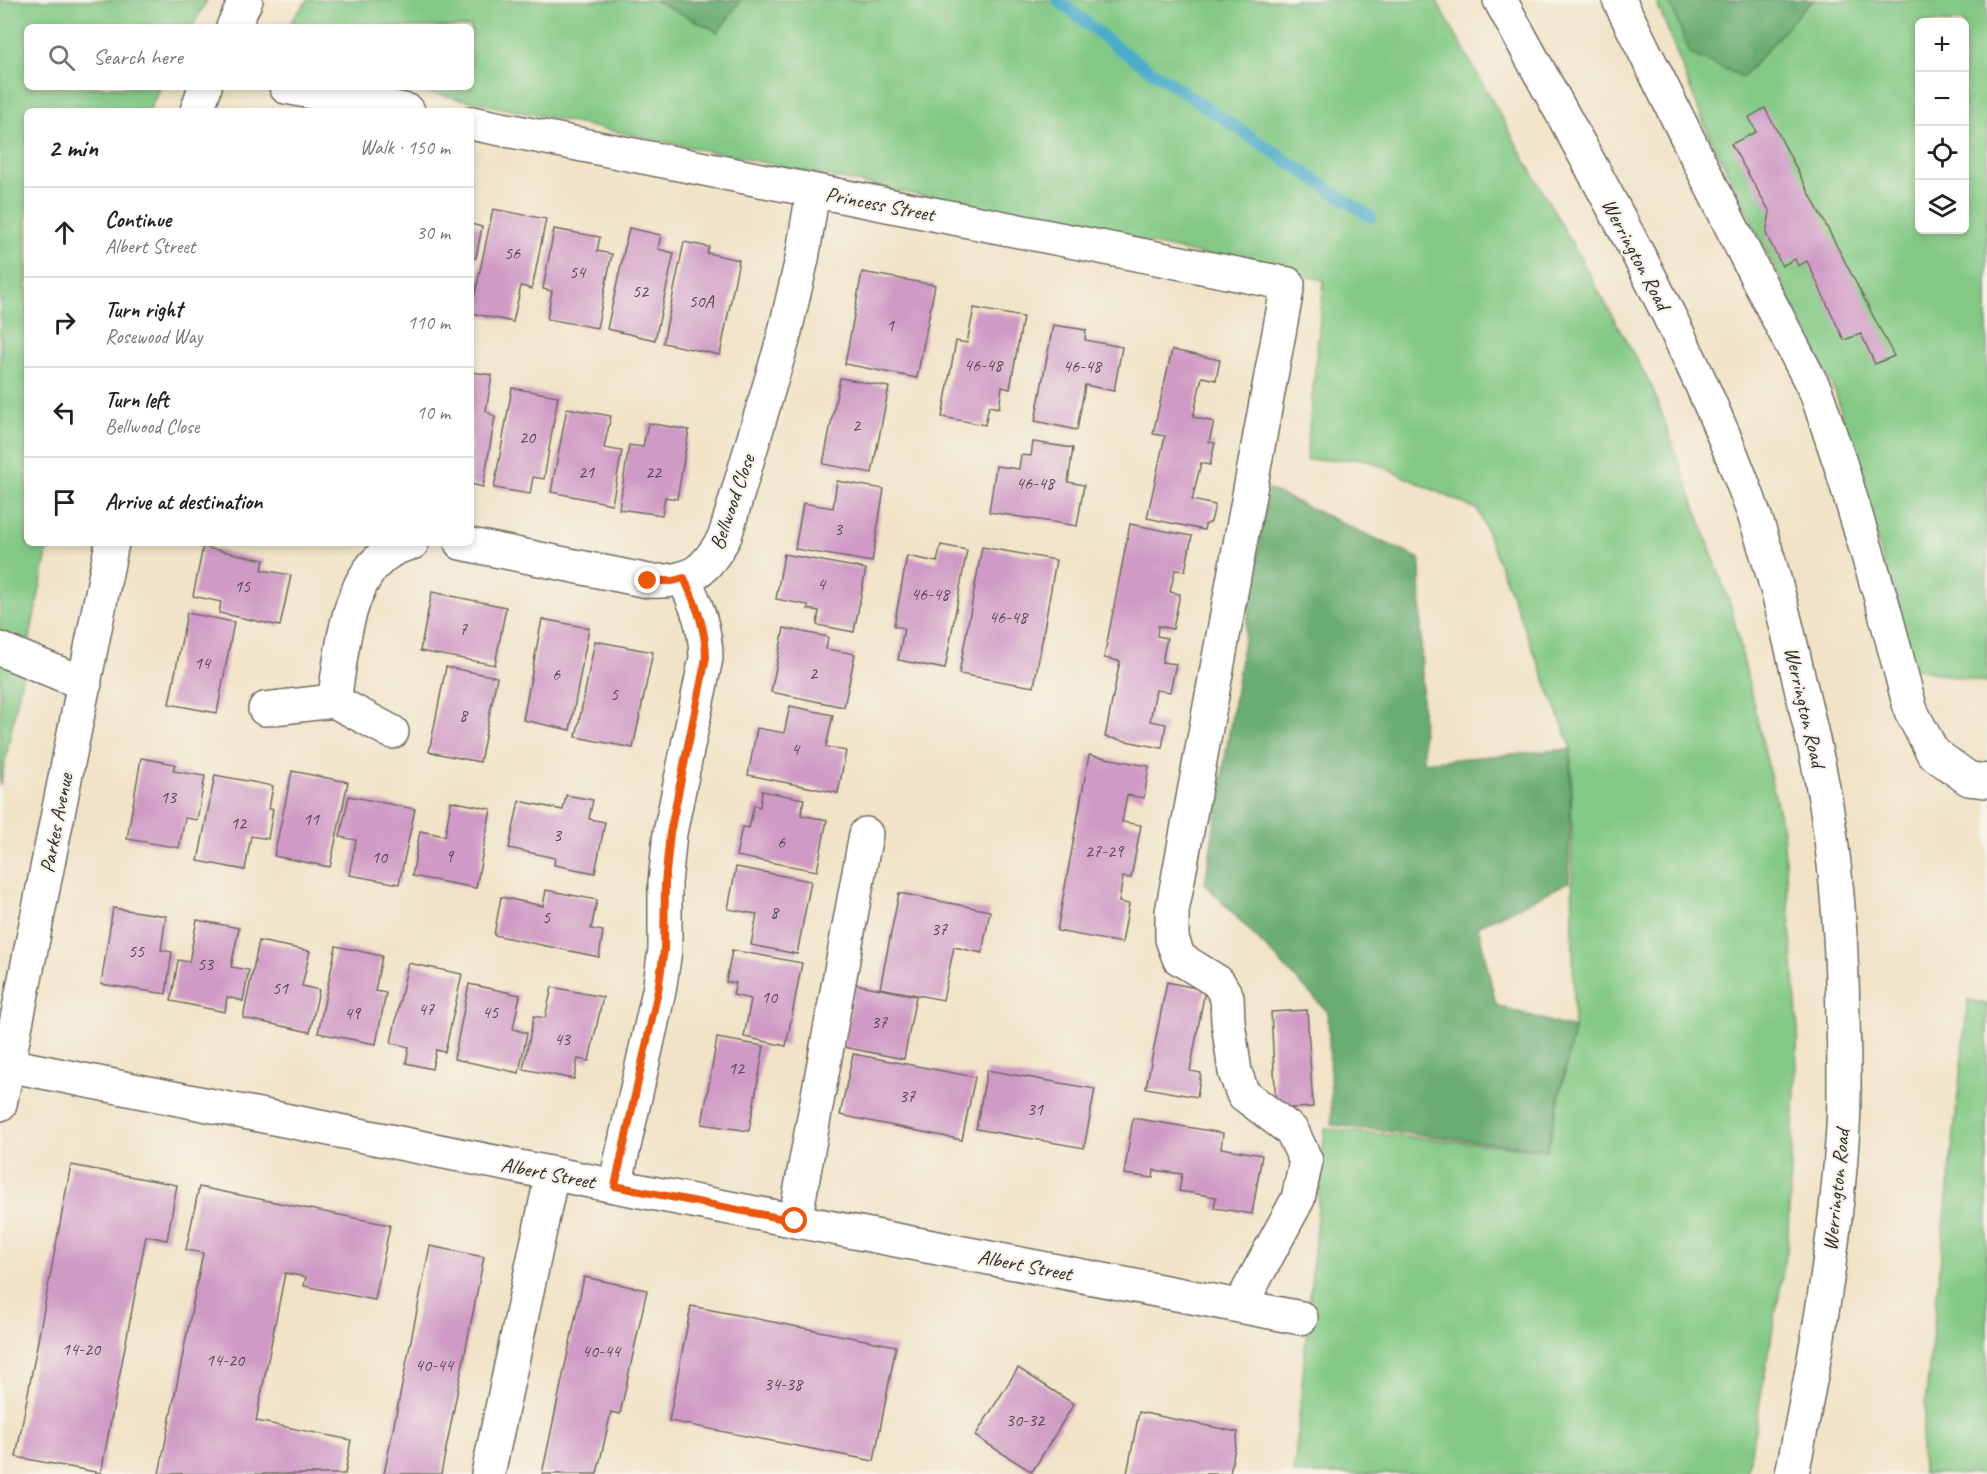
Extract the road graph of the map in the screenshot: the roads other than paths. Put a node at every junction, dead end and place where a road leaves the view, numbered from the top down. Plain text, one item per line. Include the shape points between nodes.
1 (246, 0) edge
2 (1500, 0) edge
3 (1619, 0) edge
4 (234, 24) edge
5 (204, 90) edge
6 (301, 90) edge
7 (198, 108) edge
8 (393, 108) edge
9 (474, 124) edge
10 (813, 191) junction
11 (111, 546) edge
12 (404, 546) edge
13 (474, 546) edge
14 (374, 550) edge
15 (684, 578) junction
16 (0, 649) edge
17 (84, 684) junction
18 (334, 702) junction
19 (265, 709) dead end
20 (392, 732) dead end
21 (1987, 781) edge
22 (866, 834) dead end
23 (8, 1065) junction
24 (0, 1104) edge
25 (552, 1174) junction
26 (615, 1186) junction
27 (795, 1221) junction
28 (1240, 1306) junction
29 (1301, 1318) dead end
30 (488, 1474) edge
31 (1792, 1474) edge

1 - 4 street
2 - 31 street, Werrington Road via 1647,272 1705,390 1773,572 1814,745 1828,816 1838,902 1843,1124 1837,1209 1824,1299
3 - 21 street via 1816,392 1883,605 1911,711 1933,753 1969,778
5 - 7 street
6 - 8 street
9 - 10 street, Princess Street
10 - 15 street, Bellwood Close via 783,340 725,536 713,558
10 - 28 street, Princess Street via 1288,284 1172,912 1172,939 1179,958 1218,982 1227,997 1235,1072 1243,1094 1292,1131 1306,1161 1298,1199
11 - 17 street, Parkes Avenue
12 - 14 street
13 - 15 street, Bellwood Close via 648,581
14 - 18 street via 370,570 355,596
15 - 26 street via 701,617 706,658 670,833 658,991
16 - 17 street
17 - 23 street, Parkes Avenue
18 - 19 street
18 - 20 street
22 - 27 street
23 - 24 street, Parkes Avenue
23 - 25 street, Albert Street
25 - 26 street, Albert Street
25 - 30 street
26 - 27 street, Albert Street
27 - 28 street, Albert Street
28 - 29 street, Albert Street

